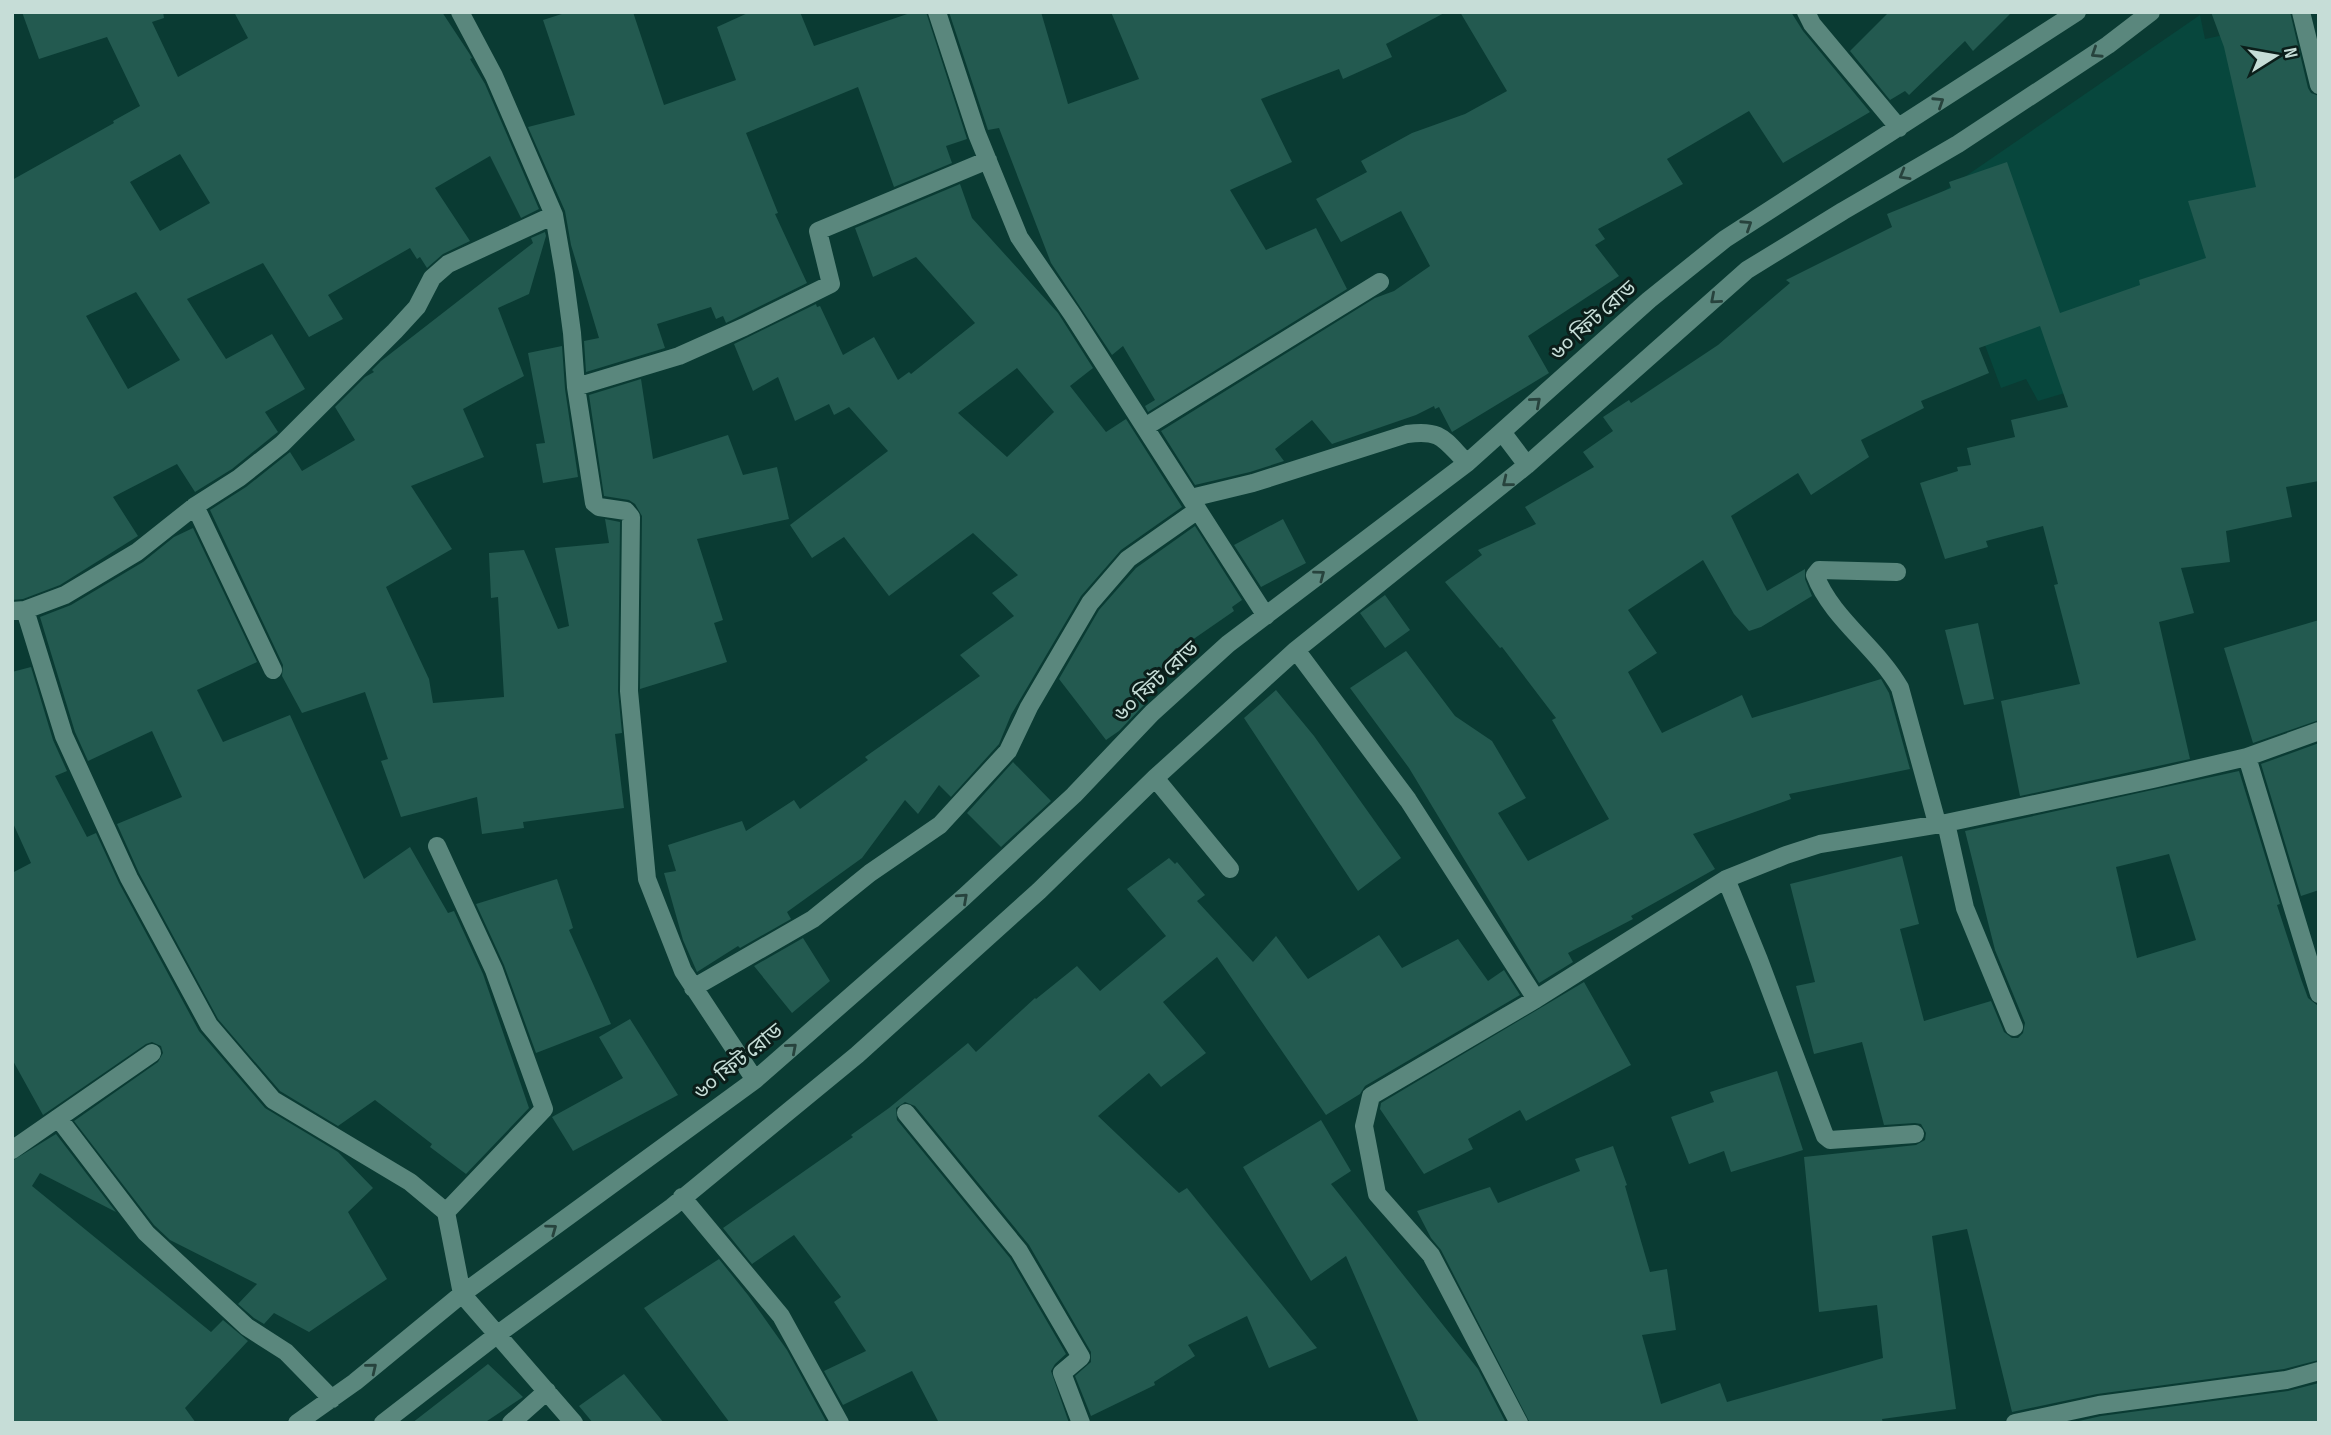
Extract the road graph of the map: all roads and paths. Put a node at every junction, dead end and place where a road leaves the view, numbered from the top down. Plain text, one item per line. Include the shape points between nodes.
1 (460, 12) edge
2 (937, 12) edge
3 (1807, 12) edge
4 (2077, 12) edge
5 (2151, 12) edge
6 (2301, 12) edge
7 (2319, 85) edge
8 (1899, 128) junction
9 (988, 160) junction
10 (554, 215) junction
11 (1380, 282) dead end
12 (576, 387) junction
13 (1145, 427) junction
14 (1502, 432) junction
15 (1467, 463) junction
16 (1528, 465) junction
17 (1195, 504) junction
18 (195, 506) junction
19 (1897, 572) dead end
20 (19, 610) edge
21 (1266, 616) junction
22 (1296, 650) junction
23 (273, 670) dead end
24 (2319, 731) edge
25 (2247, 757) junction
26 (1155, 778) junction
27 (1942, 823) junction
28 (438, 846) dead end
29 (1230, 869) dead end
30 (1726, 879) junction
31 (693, 988) junction
32 (2319, 994) edge
33 (1536, 999) junction
34 (2014, 1027) dead end
35 (152, 1053) dead end
36 (755, 1080) junction
37 (906, 1113) dead end
38 (59, 1119) junction
39 (1915, 1134) dead end
40 (12, 1150) edge
41 (682, 1197) junction
42 (446, 1212) junction
43 (461, 1294) junction
44 (498, 1334) junction
45 (2319, 1371) edge
46 (547, 1391) junction
47 (332, 1399) junction
48 (297, 1423) edge
49 (383, 1423) edge
50 (511, 1423) edge
51 (574, 1423) edge
52 (840, 1423) edge
53 (1081, 1423) edge
54 (1519, 1423) edge
55 (2015, 1423) edge

1 - 10 street via 494,76
2 - 9 street
3 - 8 street via 1812,24
8 -> 4 street, ৬০ ফিট রোড
5 -> 16 street via 1958,144 1747,270
6 - 7 street
14 -> 8 street, ৬০ ফিট রোড via 1649,300 1725,239
9 - 12 street via 818,230 831,284 679,356
9 - 13 street via 1019,237
10 - 12 street
10 - 18 street via 448,264 432,278 395,331 282,444
11 - 13 street
12 - 31 street via 594,503 626,511 631,517 629,691 647,879
13 - 17 street
14 - 15 street, ৬০ ফিট রোড
14 - 16 street
15 - 17 street via 1429,431 1407,434
21 -> 15 street, ৬০ ফিট রোড
16 -> 22 street
17 - 21 street
17 - 31 street via 1128,559 1090,603 1008,751 940,824 813,919
18 - 20 street via 137,552 65,594
18 - 23 street
19 - 27 street via 1819,570 1815,575 1822,592 1891,671 1900,688
20 - 42 street via 70,748 129,878 209,1025 272,1100 410,1182
36 -> 21 street, ৬০ ফিট রোড via 964,897 1074,795 1152,713
22 - 26 street
22 - 33 street via 1408,800
24 - 25 street
25 - 27 street
25 - 32 street
26 - 29 street
26 - 41 street via 1039,891 858,1055
27 - 30 street via 1820,844
27 - 34 street via 1965,908
28 - 42 street via 494,970 544,1108
30 - 33 street
30 - 39 street via 1825,1136 1830,1140
31 - 36 street
33 - 54 street via 1371,1096 1364,1126 1377,1194 1431,1255
35 - 38 street
43 -> 36 street, ৬০ ফিট রোড
37 - 53 street via 1018,1251 1051,1302 1081,1357 1062,1373
38 - 40 street
38 - 47 street via 146,1233 247,1327 286,1352
41 - 44 street
41 - 52 street via 781,1316
42 - 43 street
43 - 44 street
47 -> 43 street, ৬০ ফিট রোড
44 - 46 street
44 - 49 street
45 - 55 street via 2286,1380 2099,1405
46 - 50 street
46 - 51 street
47 - 48 street, ৬০ ফিট রোড

